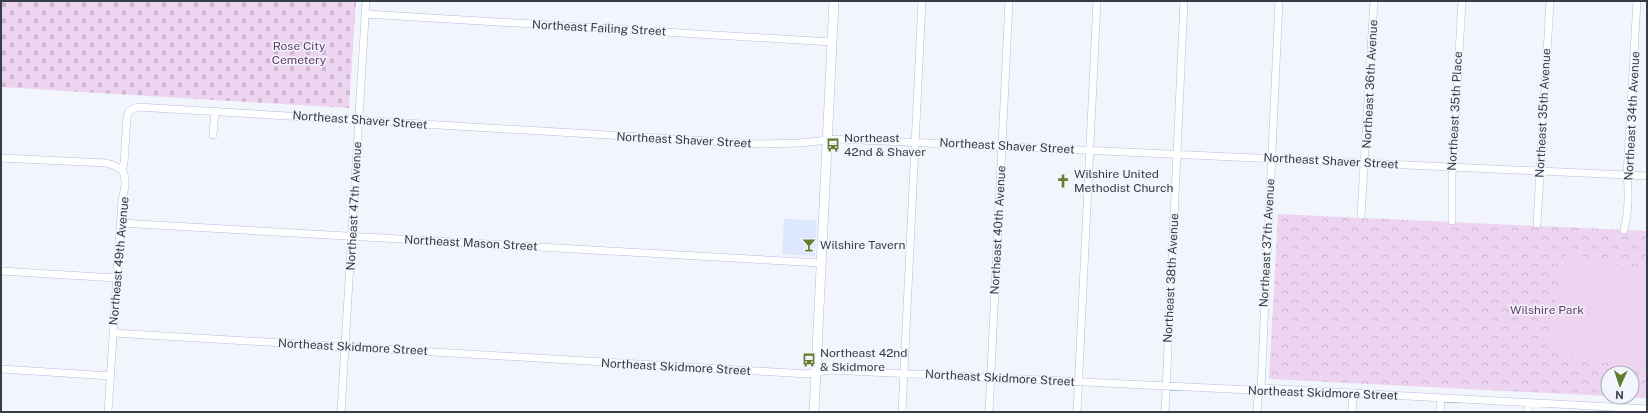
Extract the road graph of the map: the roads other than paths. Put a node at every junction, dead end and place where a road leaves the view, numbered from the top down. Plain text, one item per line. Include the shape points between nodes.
1 (366, 1) edge
2 (834, 1) edge
3 (922, 1) edge
4 (1009, 1) edge
5 (1097, 1) edge
6 (1184, 1) edge
7 (1279, 1) edge
8 (1374, 1) edge
9 (1462, 1) edge
10 (1550, 1) edge
11 (1637, 1) edge
12 (365, 14) junction
13 (832, 42) junction
14 (129, 111) joint
15 (214, 111) junction
16 (359, 120) junction
17 (213, 135) dead end
18 (827, 141) junction
19 (915, 142) junction
20 (1002, 146) junction
21 (1090, 150) junction
22 (1177, 154) junction
23 (1, 158) edge
24 (1271, 158) junction
25 (1365, 162) junction
26 (1453, 166) junction
27 (122, 170) junction
28 (1540, 170) junction
29 (1628, 174) junction
30 (1647, 176) edge
31 (1362, 216) dead end
32 (1452, 221) dead end
33 (120, 223) junction
34 (1537, 224) dead end
35 (1624, 230) dead end
36 (352, 236) junction
37 (821, 263) junction
38 (1, 271) edge
39 (116, 278) junction
40 (113, 333) junction
41 (345, 347) junction
42 (1, 369) edge
43 (816, 373) junction
44 (904, 373) junction
45 (110, 376) junction
46 (991, 377) junction
47 (1079, 381) junction
48 (1166, 385) junction
49 (1261, 388) junction
50 (1353, 393) junction
51 (1441, 398) junction
52 (1528, 403) junction
53 (1647, 409) edge
54 (1615, 410) edge
55 (108, 412) edge
56 (341, 412) edge
57 (814, 412) edge
58 (902, 412) edge
59 (989, 412) edge
60 (1077, 412) edge
61 (1165, 412) edge
62 (1257, 412) edge
63 (1352, 412) edge
64 (1440, 412) edge
65 (1528, 412) edge

1 - 12 street, Northeast 47th Avenue
2 - 13 street
3 - 19 street
4 - 20 street, Northeast 40th Avenue
5 - 21 street
6 - 22 street, Northeast 38th Avenue
7 - 24 street, Northeast 37th Avenue
8 - 25 street, Northeast 36th Avenue
9 - 26 street, Northeast 35th Place
10 - 28 street, Northeast 35th Avenue
11 - 29 street, Northeast 34th Avenue
12 - 13 street, Northeast Failing Street
12 - 16 street, Northeast 47th Avenue
13 - 18 street
14 - 15 street, Northeast Shaver Street via 138,107
14 - 27 street, Northeast 49th Avenue
15 - 16 street, Northeast Shaver Street
15 - 17 street
16 - 18 street, Northeast Shaver Street via 759,144
16 - 36 street, Northeast 47th Avenue
18 - 19 street, Northeast Shaver Street via 839,139
18 - 37 street
19 - 20 street, Northeast Shaver Street
19 - 44 street
20 - 21 street, Northeast Shaver Street
20 - 46 street, Northeast 40th Avenue
21 - 22 street, Northeast Shaver Street
21 - 47 street
22 - 24 street, Northeast Shaver Street
22 - 48 street, Northeast 38th Avenue
23 - 27 street via 106,163
24 - 25 street, Northeast Shaver Street
24 - 49 street, Northeast 37th Avenue
25 - 26 street, Northeast Shaver Street
25 - 31 street, Northeast 36th Avenue
26 - 28 street, Northeast Shaver Street
26 - 32 street, Northeast 35th Place
27 - 33 street, Northeast 49th Avenue via 125,187
28 - 29 street, Northeast Shaver Street
28 - 34 street, Northeast 35th Avenue
29 - 30 street, Northeast Shaver Street
29 - 35 street, Northeast 34th Avenue via 1629,206
33 - 36 street, Northeast Mason Street
33 - 39 street, Northeast 49th Avenue
36 - 37 street, Northeast Mason Street
36 - 41 street, Northeast 47th Avenue
37 - 43 street
38 - 39 street
39 - 40 street, Northeast 49th Avenue
40 - 41 street, Northeast Skidmore Street
40 - 45 street, Northeast 49th Avenue
41 - 43 street, Northeast Skidmore Street
41 - 56 street, Northeast 47th Avenue
42 - 45 street
43 - 44 street, Northeast Skidmore Street via 828,370
43 - 57 street
44 - 46 street, Northeast Skidmore Street
44 - 58 street
45 - 55 street, Northeast 49th Avenue
46 - 47 street, Northeast Skidmore Street
46 - 59 street, Northeast 40th Avenue
47 - 48 street, Northeast Skidmore Street
47 - 60 street
48 - 49 street, Northeast Skidmore Street via 1250,390
48 - 61 street, Northeast 38th Avenue
49 - 50 street, Northeast Skidmore Street
49 - 62 street, Northeast 37th Avenue
50 - 51 street, Northeast Skidmore Street
50 - 63 street
51 - 52 street, Northeast Skidmore Street
51 - 64 street
52 - 54 street, Northeast Skidmore Street
52 - 65 street
53 - 54 street, Northeast Skidmore Street

